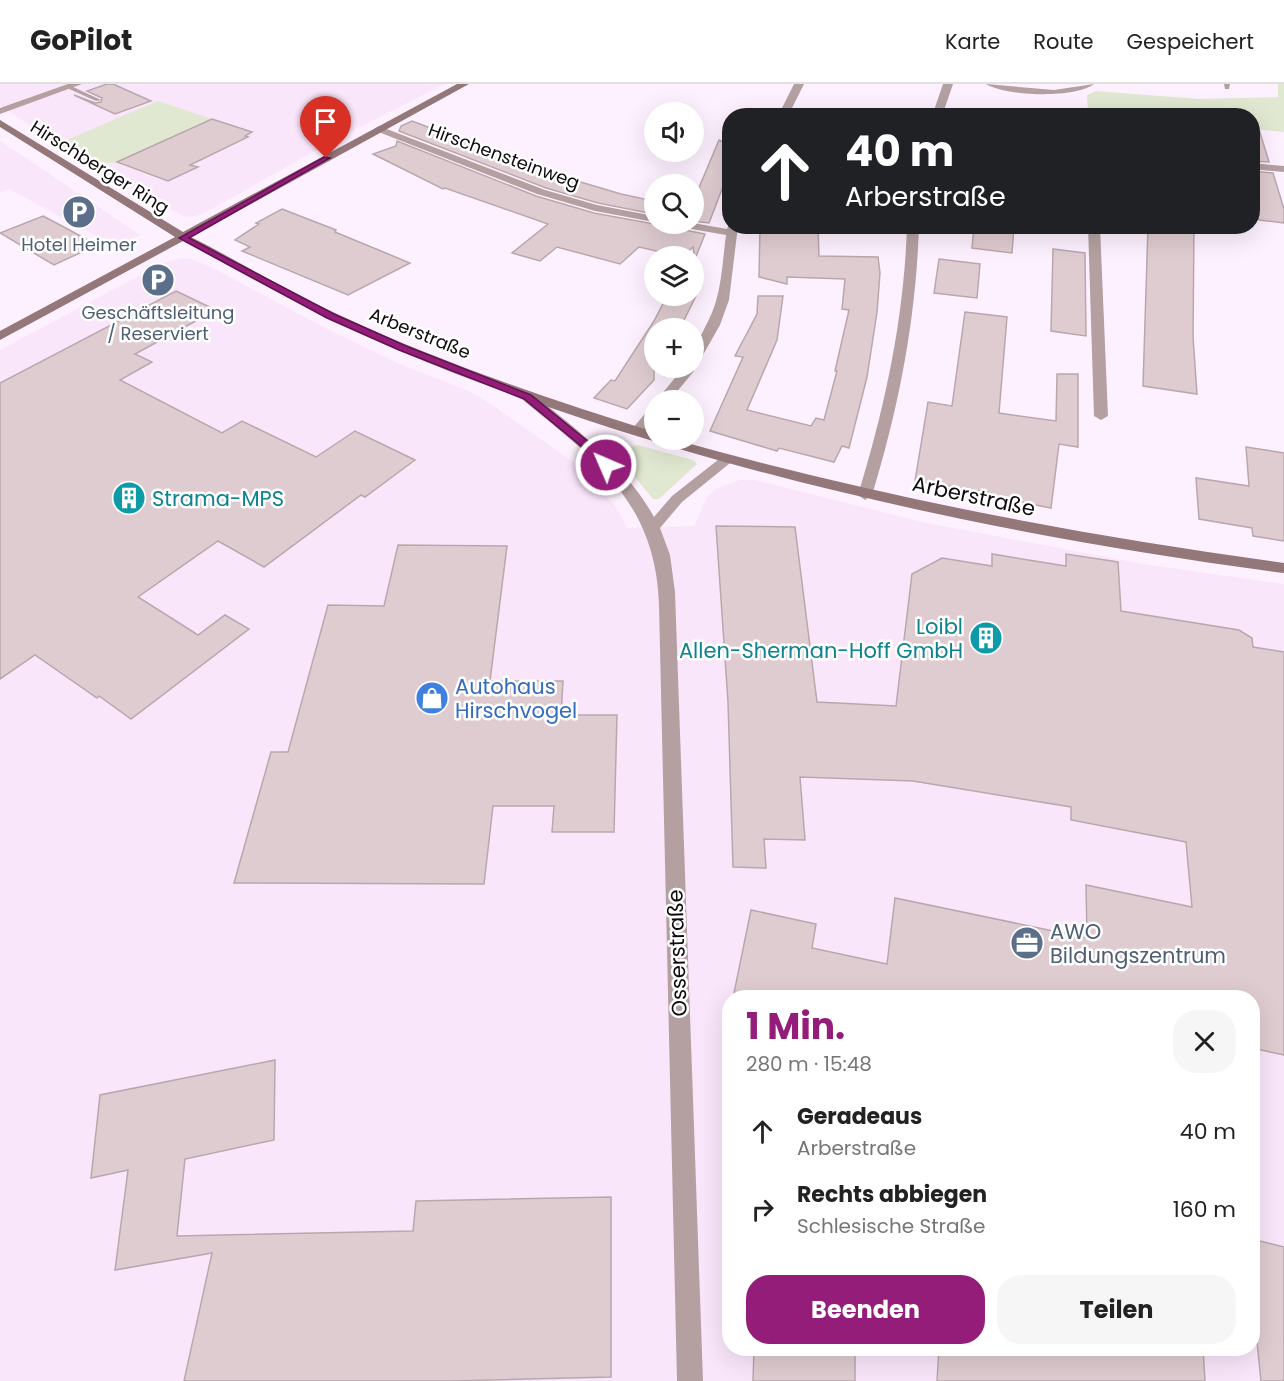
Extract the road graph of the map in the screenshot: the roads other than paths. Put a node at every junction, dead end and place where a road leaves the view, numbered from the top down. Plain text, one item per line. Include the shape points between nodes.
1 (464, 84) edge
2 (799, 84) edge
3 (948, 84) edge
4 (991, 84) edge
5 (1089, 84) edge
6 (73, 86) edge
7 (98, 100) dead end
8 (787, 108) edge
9 (940, 108) edge
10 (0, 111) edge
11 (0, 123) edge
12 (379, 129) junction
13 (1260, 167) edge
14 (1284, 169) edge
15 (644, 217) edge
16 (704, 227) edge
17 (722, 229) edge
18 (731, 234) edge
19 (913, 234) edge
20 (1095, 234) edge
21 (183, 238) junction
22 (0, 336) edge
23 (704, 343) edge
24 (681, 378) edge
25 (671, 390) edge
26 (528, 397) junction
27 (1101, 416) dead end
28 (644, 424) edge
29 (637, 432) junction
30 (644, 434) edge
31 (697, 450) edge
32 (728, 459) junction
33 (865, 495) junction
34 (652, 528) junction
35 (1284, 568) edge
36 (690, 1381) edge

1 - 12 street
2 - 8 street
3 - 9 street
4 - 5 street via 1050,91 1080,89
6 - 7 lane
6 - 10 street
11 - 21 street, Hirschberger Ring
12 - 15 street, Hirschensteinweg via 541,192
12 - 21 street
13 - 14 street
16 - 17 street
18 - 23 street via 723,300
19 - 33 street via 909,301 896,388
20 - 27 street
21 - 22 street
21 - 26 street, Arberstraße via 331,316
24 - 25 street
26 - 29 street, Arberstraße
26 - 34 street, Osserstraße via 591,449 621,481
28 - 29 street
29 - 30 street, Arberstraße
31 - 32 street, Arberstraße
32 - 33 street, Arberstraße
32 - 34 street via 677,499
33 - 35 street, Arberstraße via 1059,535
34 - 36 street, Osserstraße via 662,554 666,584

